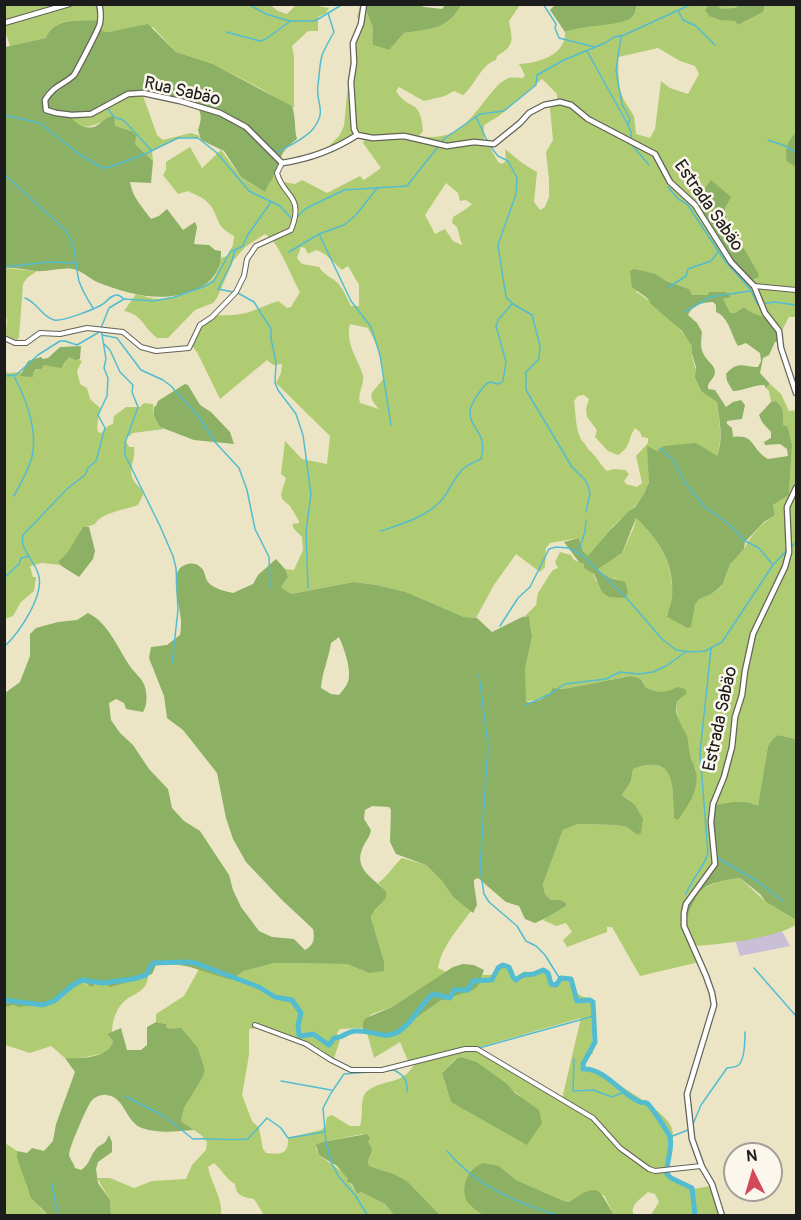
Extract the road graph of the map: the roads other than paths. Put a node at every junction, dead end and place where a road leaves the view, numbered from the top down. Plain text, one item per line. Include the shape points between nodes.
1 (69, 4) edge
2 (99, 4) edge
3 (364, 4) edge
4 (4, 23) edge
5 (357, 135) junction
6 (282, 163) junction
7 (754, 286) junction
8 (796, 290) edge
9 (4, 338) edge
10 (796, 393) edge
11 (796, 488) edge
12 (255, 1025) dead end
13 (701, 1166) junction
14 (722, 1215) edge

1 - 4 street
2 - 6 street, Rua Sabäo via 100,26 74,74 52,89 45,100 46,110 91,114 128,94 180,101 220,113 246,127
3 - 5 street via 353,43 351,82
5 - 6 street via 322,153
5 - 7 street, Estrada Sabäo via 404,136 447,146 494,144 544,105 571,105 588,119 655,154 670,182 695,205 731,262
6 - 9 street via 277,173 279,180 294,200 296,210 291,230 256,246 247,259 236,292 200,325 189,348 156,351 141,347 123,332 87,328 60,334 40,333 26,343
7 - 8 street
7 - 10 street, Estrada Sabäo via 765,313 779,331
11 - 13 street, Estrada Sabäo via 787,507 789,552 753,634 732,747 713,804 716,860 686,904 684,926 714,1005 687,1094 692,1139
12 - 13 street via 306,1044 351,1070 378,1071 465,1048 477,1049 593,1118 620,1148 649,1169
13 - 14 street, Estrada Sabäo via 712,1184

